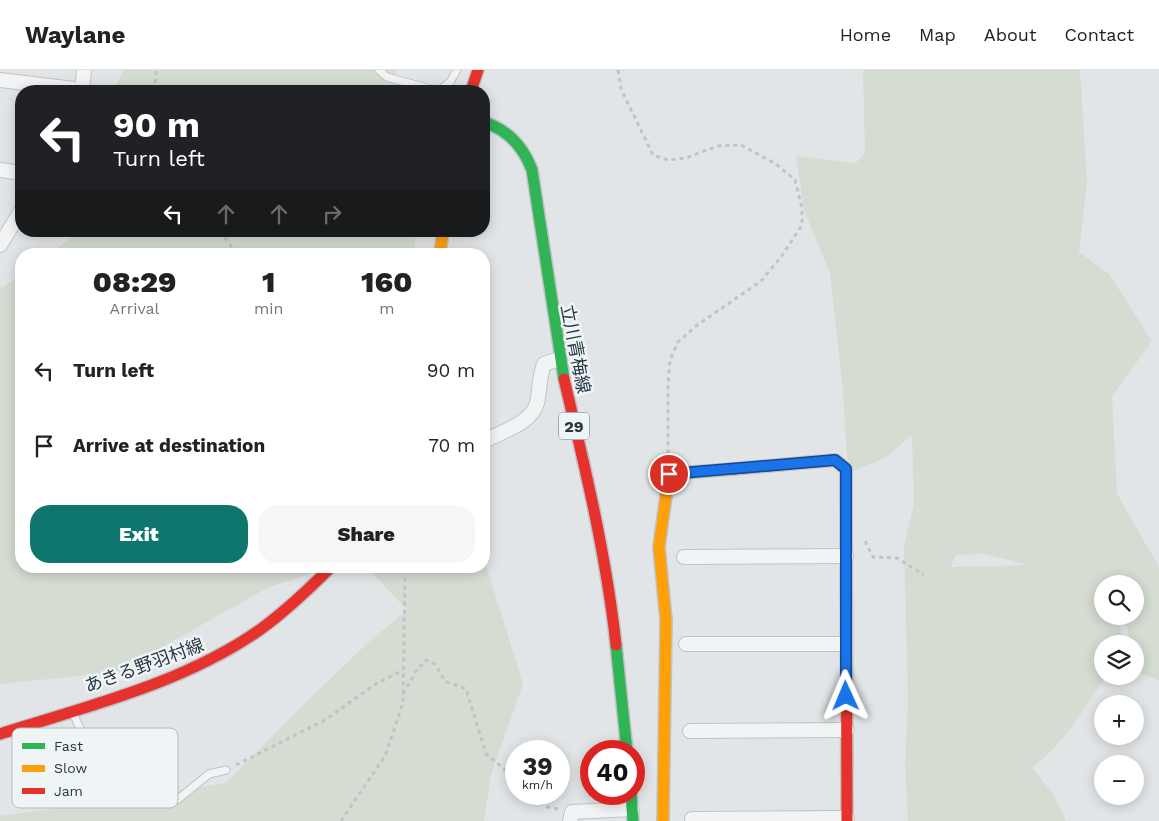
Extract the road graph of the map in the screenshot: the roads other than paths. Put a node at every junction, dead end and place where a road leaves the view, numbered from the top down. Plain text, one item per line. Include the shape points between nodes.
1 (84, 70) edge
2 (379, 70) edge
3 (457, 70) edge
4 (478, 70) edge
5 (0, 80) edge
6 (39, 85) edge
7 (85, 85) edge
8 (416, 85) edge
9 (446, 85) edge
10 (473, 85) edge
11 (490, 124) edge
12 (0, 170) edge
13 (15, 172) edge
14 (15, 221) edge
15 (0, 246) edge
16 (559, 358) junction
17 (490, 438) edge
18 (846, 556) junction
19 (684, 558) dead end
20 (325, 573) edge
21 (686, 644) dead end
22 (845, 644) junction
23 (72, 710) junction
24 (18, 728) edge
25 (79, 728) edge
26 (12, 730) edge
27 (846, 730) junction
28 (690, 731) dead end
29 (0, 734) edge
30 (626, 740) edge
31 (226, 770) road end
32 (178, 799) edge
33 (633, 815) edge
34 (571, 817) edge
35 (692, 819) dead end
36 (847, 819) edge
37 (663, 821) edge

1 - 7 street
2 - 8 lane via 387,77
3 - 9 lane
4 - 10 main road
5 - 6 street
11 - 16 main road, 立川青梅線 / 29 via 512,137 530,165
12 - 13 street
14 - 15 street
16 - 17 street via 544,364 537,404 531,416
16 - 30 main road, 立川青梅線 / 29 via 607,574
18 - 19 street
18 - 22 main road
18 - 37 main road via 846,469 835,460 669,474 659,547 666,620
20 - 23 main road, あきる野羽村線 via 291,607 228,651 181,674
21 - 22 street
22 - 27 main road
23 - 24 main road, あきる野羽村線
23 - 25 lane
26 - 29 main road, あきる野羽村線
27 - 28 street
27 - 36 main road
31 - 32 lane via 209,774
33 - 34 street
35 - 36 street

